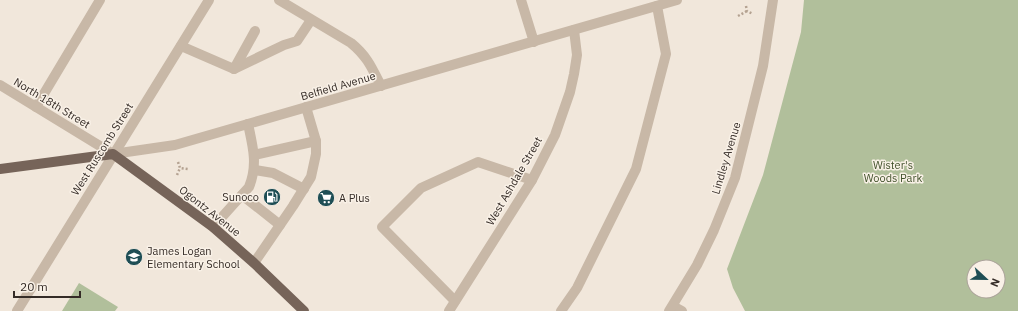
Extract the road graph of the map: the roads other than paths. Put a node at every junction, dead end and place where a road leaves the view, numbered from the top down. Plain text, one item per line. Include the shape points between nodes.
1 (100, 0) edge
2 (208, 0) edge
3 (279, 0) edge
4 (521, 0) edge
5 (677, 0) edge
6 (773, 0) edge
7 (657, 6) junction
8 (311, 20) junction
9 (574, 30) junction
10 (255, 31) dead end
11 (534, 42) junction
12 (181, 46) junction
13 (234, 69) junction
14 (0, 85) edge
15 (381, 86) junction
16 (36, 107) junction
17 (306, 107) junction
18 (248, 124) junction
19 (316, 141) junction
20 (113, 154) junction
21 (254, 155) junction
22 (0, 169) edge
23 (255, 170) junction
24 (532, 180) junction
25 (304, 189) junction
26 (242, 195) junction
27 (280, 225) junction
28 (213, 227) junction
29 (254, 263) junction
30 (455, 301) junction
31 (671, 308) edge
32 (17, 311) edge
33 (304, 311) edge
34 (449, 311) edge
35 (561, 311) edge
36 (682, 311) edge

1 - 16 street
2 - 12 street, West Ruscomb Street
3 - 8 street
4 - 11 street
5 - 7 street, Belfield Avenue
6 - 31 street, Lindley Avenue via 763,66 735,178 697,265
7 - 9 street, Belfield Avenue
7 - 35 street via 666,54 636,169 577,288
8 - 13 street via 297,41
8 - 15 street via 360,51 369,62
9 - 11 street, Belfield Avenue
9 - 24 street, West Ashdale Street via 577,55 570,92 555,135
10 - 13 street
11 - 15 street, Belfield Avenue
12 - 13 street
12 - 20 street, West Ruscomb Street
14 - 16 street, North 18th Street
15 - 17 street, Belfield Avenue
16 - 20 street, North 18th Street
17 - 18 street, Belfield Avenue
17 - 19 street
18 - 20 street, Belfield Avenue via 175,146
18 - 21 street
19 - 21 street
19 - 25 street via 311,178
20 - 22 main road, Belfield Avenue
20 - 28 main road, Ogontz Avenue
20 - 32 street, West Ruscomb Street
21 - 23 street
23 - 25 street via 273,173
23 - 26 street via 249,187
24 - 30 street, West Ashdale Street
24 - 30 street via 478,162 421,188 382,227
25 - 27 street
26 - 27 street
26 - 28 street
27 - 29 street
28 - 29 main road, Ogontz Avenue
29 - 33 main road, Ogontz Avenue
30 - 34 street, West Ashdale Street
31 - 36 street

